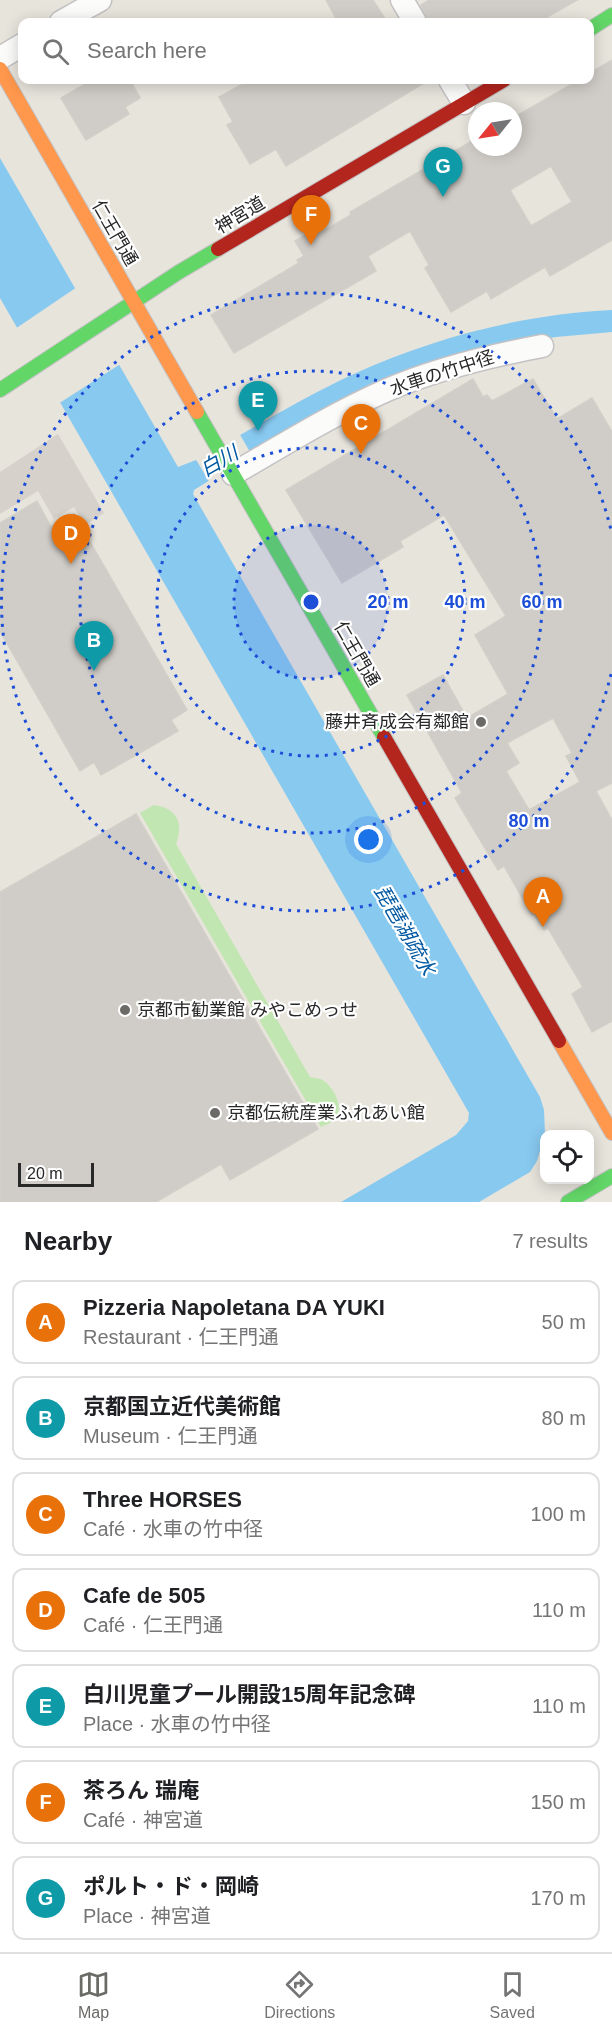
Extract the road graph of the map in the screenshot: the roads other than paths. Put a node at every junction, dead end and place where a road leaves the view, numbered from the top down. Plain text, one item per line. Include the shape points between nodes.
1 (100, 0) edge
2 (402, 0) edge
3 (612, 15) edge
4 (68, 18) edge
5 (413, 18) edge
6 (594, 26) edge
7 (18, 47) edge
8 (0, 58) edge
9 (0, 69) edge
10 (452, 84) edge
11 (497, 84) edge
12 (464, 103) junction
13 (134, 302) junction
14 (542, 346) dead end
15 (0, 390) edge
16 (238, 470) junction
17 (612, 1132) edge
18 (612, 1176) edge
19 (568, 1202) edge

1 - 4 street
2 - 5 street
3 - 6 street
7 - 8 street
9 - 13 street, 仁王門通
10 - 12 street
11 - 12 street, 神宮道
12 - 13 street, 神宮道
13 - 15 street, 神宮道
13 - 16 street, 仁王門通 via 217,445
14 - 16 street, 水車の竹中径 via 455,366 396,387 349,408
16 - 17 street, 仁王門通
18 - 19 street

